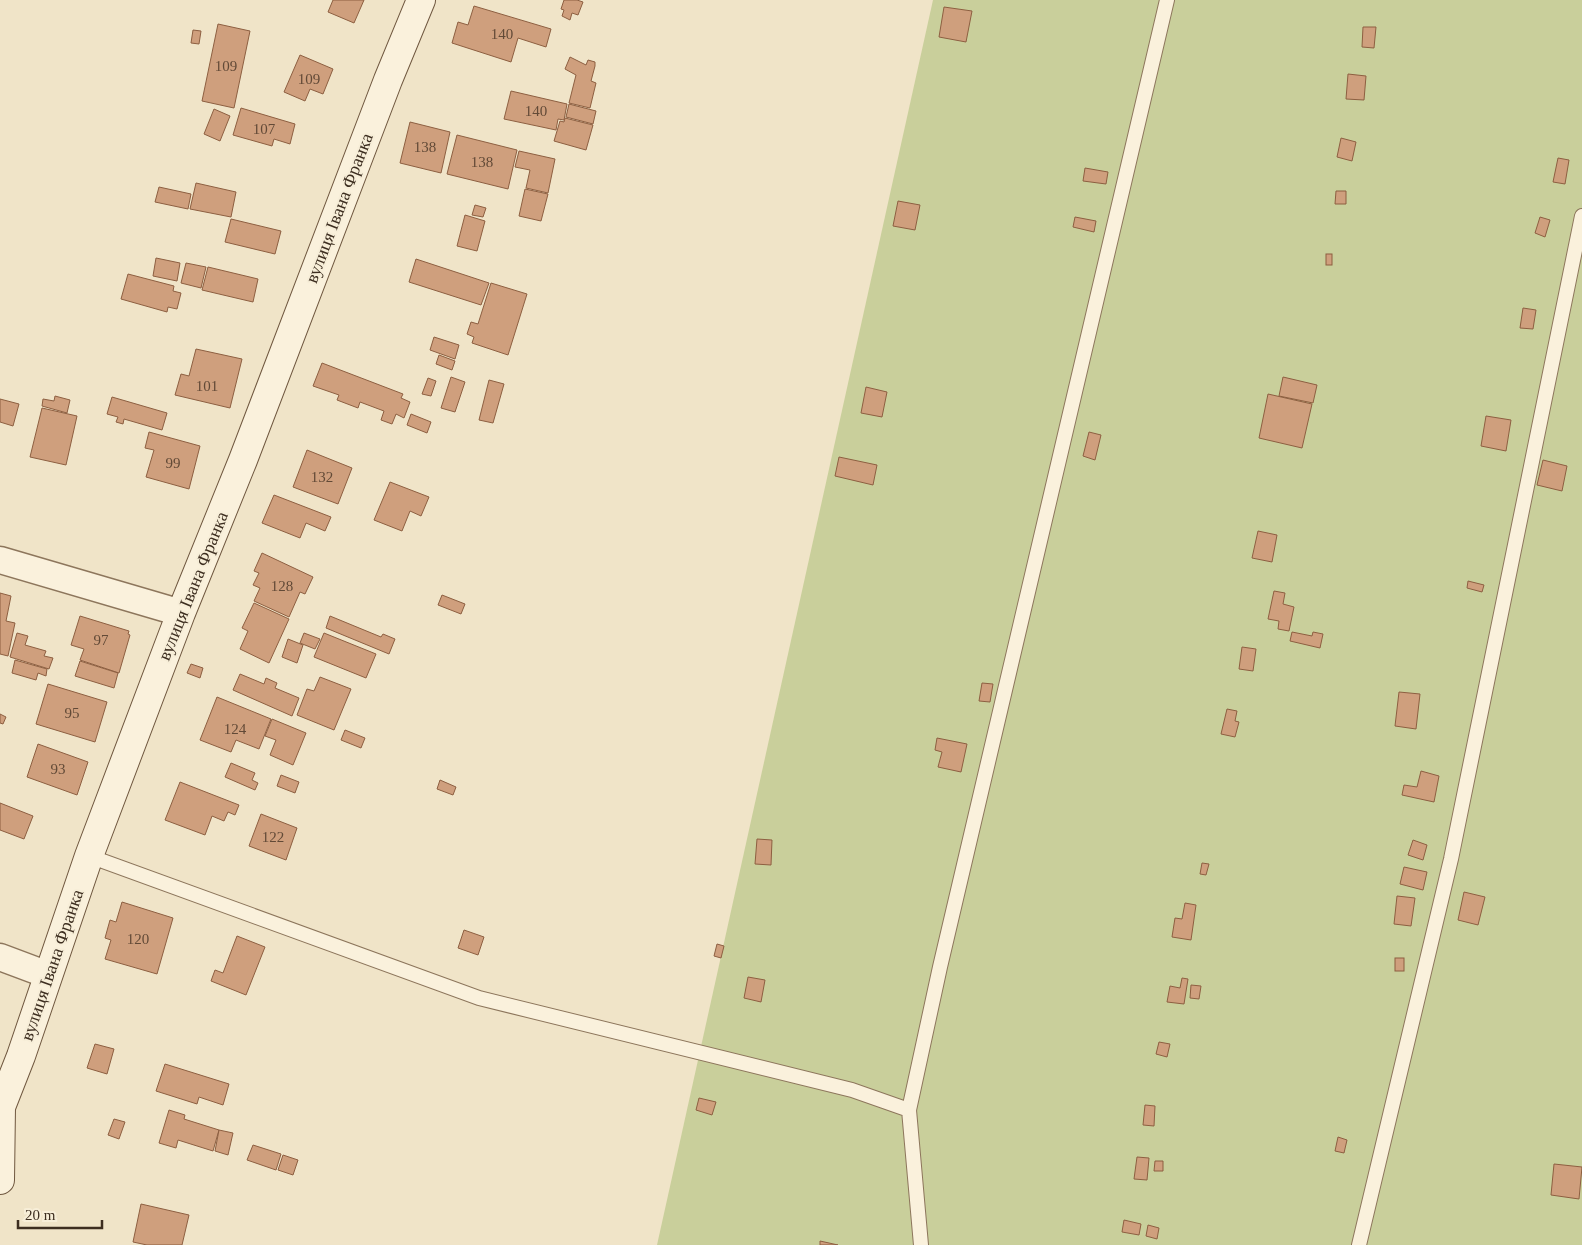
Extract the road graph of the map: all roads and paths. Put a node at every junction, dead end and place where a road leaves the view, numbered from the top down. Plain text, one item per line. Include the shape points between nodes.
1 (421, 0) edge
2 (1167, 0) edge
3 (1582, 216) edge
4 (0, 560) edge
5 (181, 613) junction
6 (89, 856) junction
7 (0, 957) edge
8 (48, 975) junction
9 (1, 1108) edge
10 (909, 1110) junction
11 (0, 1180) edge
12 (920, 1245) edge
13 (1360, 1245) edge

1 - 5 street, вулиця Івана Франка
2 - 10 lane
3 - 13 lane via 1451,859
4 - 5 street
5 - 6 street, вулиця Івана Франка
6 - 8 street, вулиця Івана Франка
6 - 10 lane via 479,998 852,1090
7 - 8 street
8 - 9 street, вулиця Івана Франка
9 - 11 street, вулиця Івана Франка
10 - 12 lane

